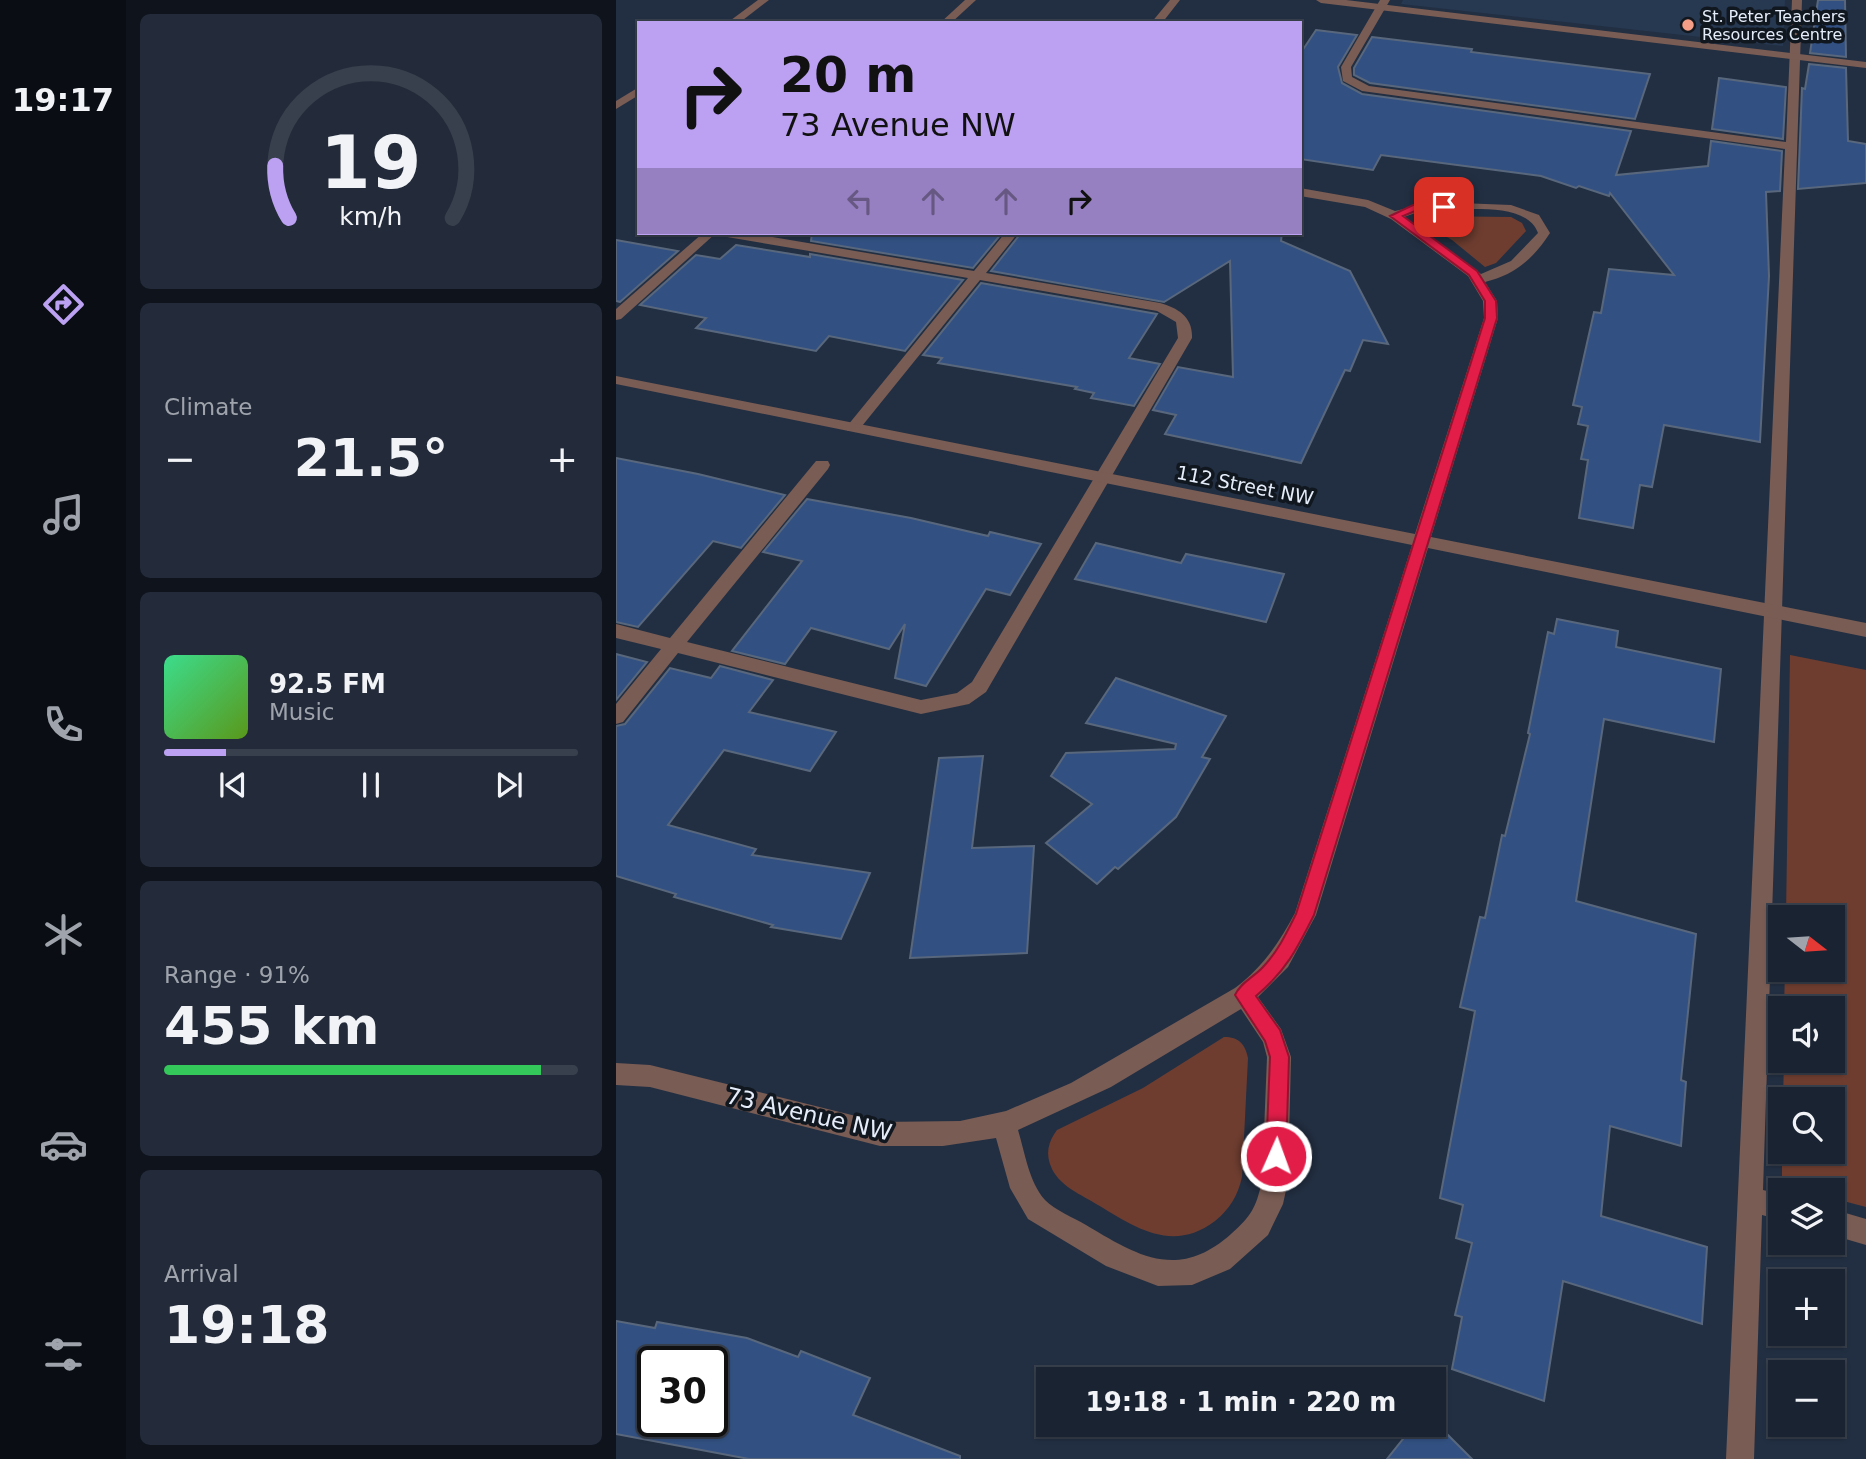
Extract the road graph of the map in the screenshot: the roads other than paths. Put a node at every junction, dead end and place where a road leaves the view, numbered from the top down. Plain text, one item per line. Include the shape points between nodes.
1 (764, 0) edge
2 (971, 0) edge
3 (1175, 0) edge
4 (1321, 0) edge
5 (1797, 0) edge
6 (1383, 4) edge
7 (735, 21) edge
8 (947, 21) edge
9 (1158, 21) edge
10 (1795, 56) junction
11 (1866, 65) edge
12 (637, 91) edge
13 (616, 106) edge
14 (1791, 146) junction
15 (1302, 191) edge
16 (1395, 216) junction
17 (708, 235) edge
18 (739, 235) edge
19 (1010, 235) edge
20 (977, 276) junction
21 (1478, 279) junction
22 (616, 316) edge
23 (616, 380) edge
24 (853, 428) junction
25 (822, 465) dead end
26 (1103, 478) junction
27 (1421, 541) junction
28 (1773, 611) junction
29 (1866, 630) edge
30 (616, 631) edge
31 (674, 646) junction
32 (616, 717) edge
33 (1244, 995) junction
34 (616, 1074) edge
35 (1004, 1124) junction
36 (1750, 1199) junction
37 (1768, 1204) edge
38 (1845, 1226) edge
39 (1866, 1232) edge
40 (1740, 1459) edge

1 - 7 street
2 - 8 street
3 - 9 street
4 - 6 street
5 - 10 street
6 - 10 street
6 - 14 street via 1346,67 1347,79 1354,85
10 - 11 street
10 - 14 street
12 - 13 street
14 - 28 street
15 - 16 street via 1368,204
16 - 21 street
16 - 21 street via 1422,207 1505,208 1536,219 1544,233 1512,269
17 - 22 street
18 - 20 street
19 - 20 street
20 - 24 street
20 - 26 street via 1160,307 1184,323 1185,338
21 - 27 street, 73 Avenue NW via 1490,301 1491,318
23 - 24 street, 112 Street NW
24 - 26 street, 112 Street NW
25 - 31 street
26 - 27 street, 112 Street NW
26 - 31 street via 979,687 962,699 921,707
27 - 28 street, 112 Street NW
27 - 33 street, 73 Avenue NW via 1305,915 1286,953
28 - 29 street, 112 Street NW
28 - 36 street
30 - 31 street
31 - 32 street
33 - 35 street, 73 Avenue NW via 1123,1067
33 - 35 street via 1273,1037 1279,1057 1275,1181 1259,1226 1221,1261 1192,1272 1158,1273 1115,1257 1037,1210 1023,1188
34 - 35 street, 73 Avenue NW via 650,1076 880,1134 918,1136
36 - 37 street
36 - 40 street
38 - 39 street

